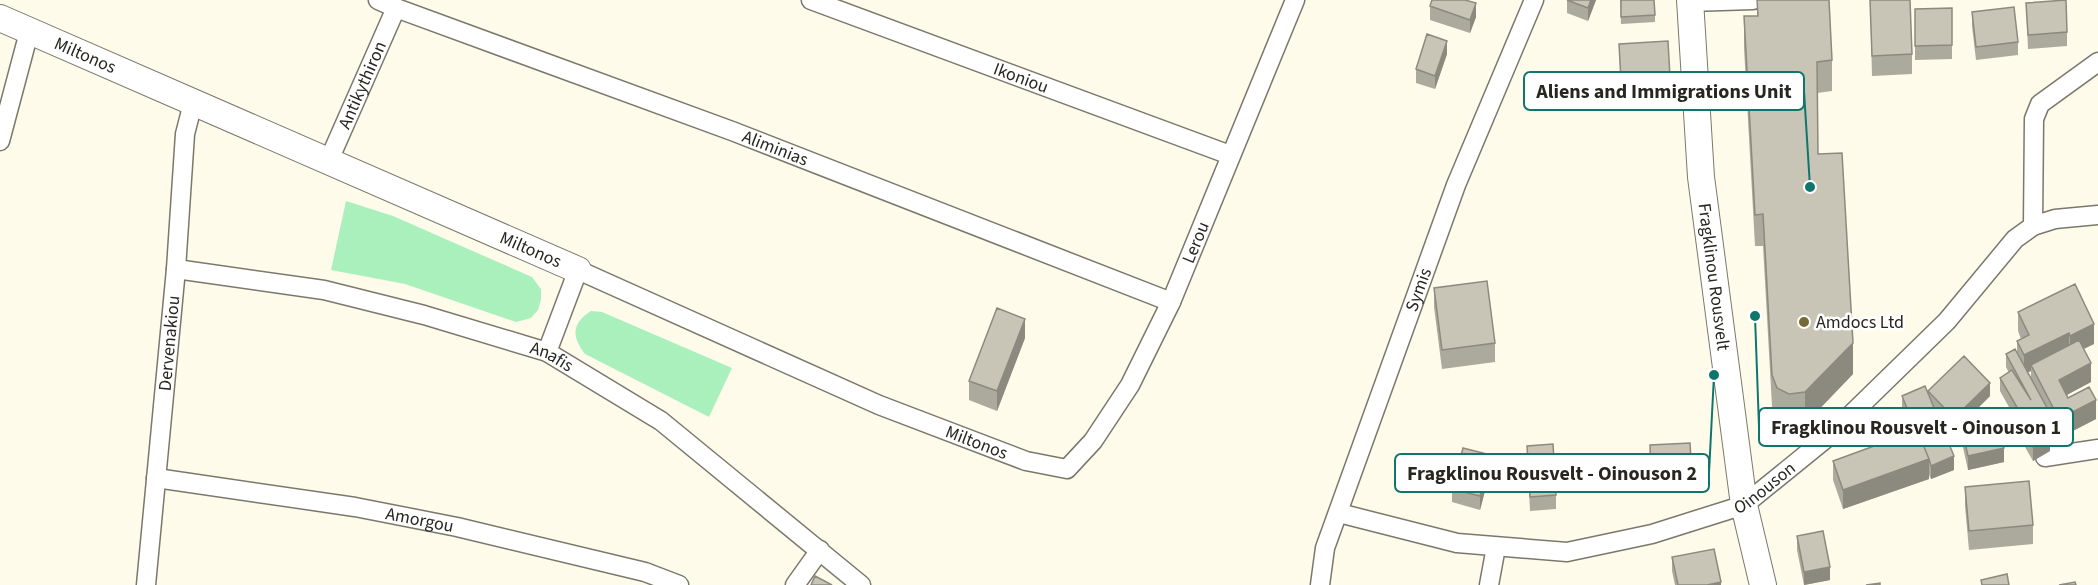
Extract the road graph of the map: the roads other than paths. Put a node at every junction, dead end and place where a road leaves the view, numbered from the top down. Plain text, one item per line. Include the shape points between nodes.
1 (378, 0) edge
2 (811, 0) edge
3 (1295, 0) edge
4 (1534, 0) edge
5 (1753, 0) edge
6 (1690, 1) edge
7 (396, 8) junction
8 (0, 18) edge
9 (29, 32) junction
10 (2098, 62) edge
11 (193, 103) junction
12 (0, 141) edge
13 (1230, 155) junction
14 (329, 160) junction
15 (2098, 215) edge
16 (2032, 226) junction
17 (176, 269) junction
18 (578, 270) junction
19 (1171, 302) junction
20 (547, 352) junction
21 (2098, 449) edge
22 (2045, 457) dead end
23 (1067, 469) joint
24 (156, 478) junction
25 (1744, 505) junction
26 (1339, 513) junction
27 (1496, 547) junction
28 (820, 550) junction
29 (146, 585) edge
30 (679, 585) edge
31 (795, 585) edge
32 (861, 585) edge
33 (1320, 585) edge
34 (1489, 585) edge
35 (1763, 585) edge

1 - 7 street, Aliminias
2 - 13 street, Ikoniou
3 - 13 street, Lerou
4 - 26 street, Symis via 1456,185
5 - 6 street
6 - 25 street, Fragklinou Rousvelt via 1701,177
7 - 14 street, Antikythiron
7 - 19 street, Aliminias via 717,125
8 - 9 street, Miltonos
9 - 11 street, Miltonos
9 - 12 street
10 - 16 street via 2040,104 2034,119
11 - 14 street, Miltonos
11 - 17 street, Dervenakiou via 185,134
13 - 19 street, Lerou
14 - 18 street, Miltonos
15 - 16 street, Oinouson via 2055,219
16 - 25 street, Oinouson via 2015,240 1947,321 1874,392 1828,436
17 - 20 street, Anafis via 324,290
17 - 24 street, Dervenakiou
18 - 20 street
18 - 23 street, Miltonos via 879,405 1026,461
19 - 23 street, Lerou via 1130,385 1093,441
20 - 28 street, Anafis via 661,421
21 - 22 street
24 - 29 street, Dervenakiou
24 - 30 street, Amorgou via 355,507 457,527 645,572
25 - 27 street, Oinouson via 1652,534 1566,552
25 - 35 street, Fragklinou Rousvelt
26 - 27 street, Oinouson via 1457,543
26 - 33 street, Symis via 1325,548
27 - 34 street
28 - 31 street
28 - 32 street, Anafis

